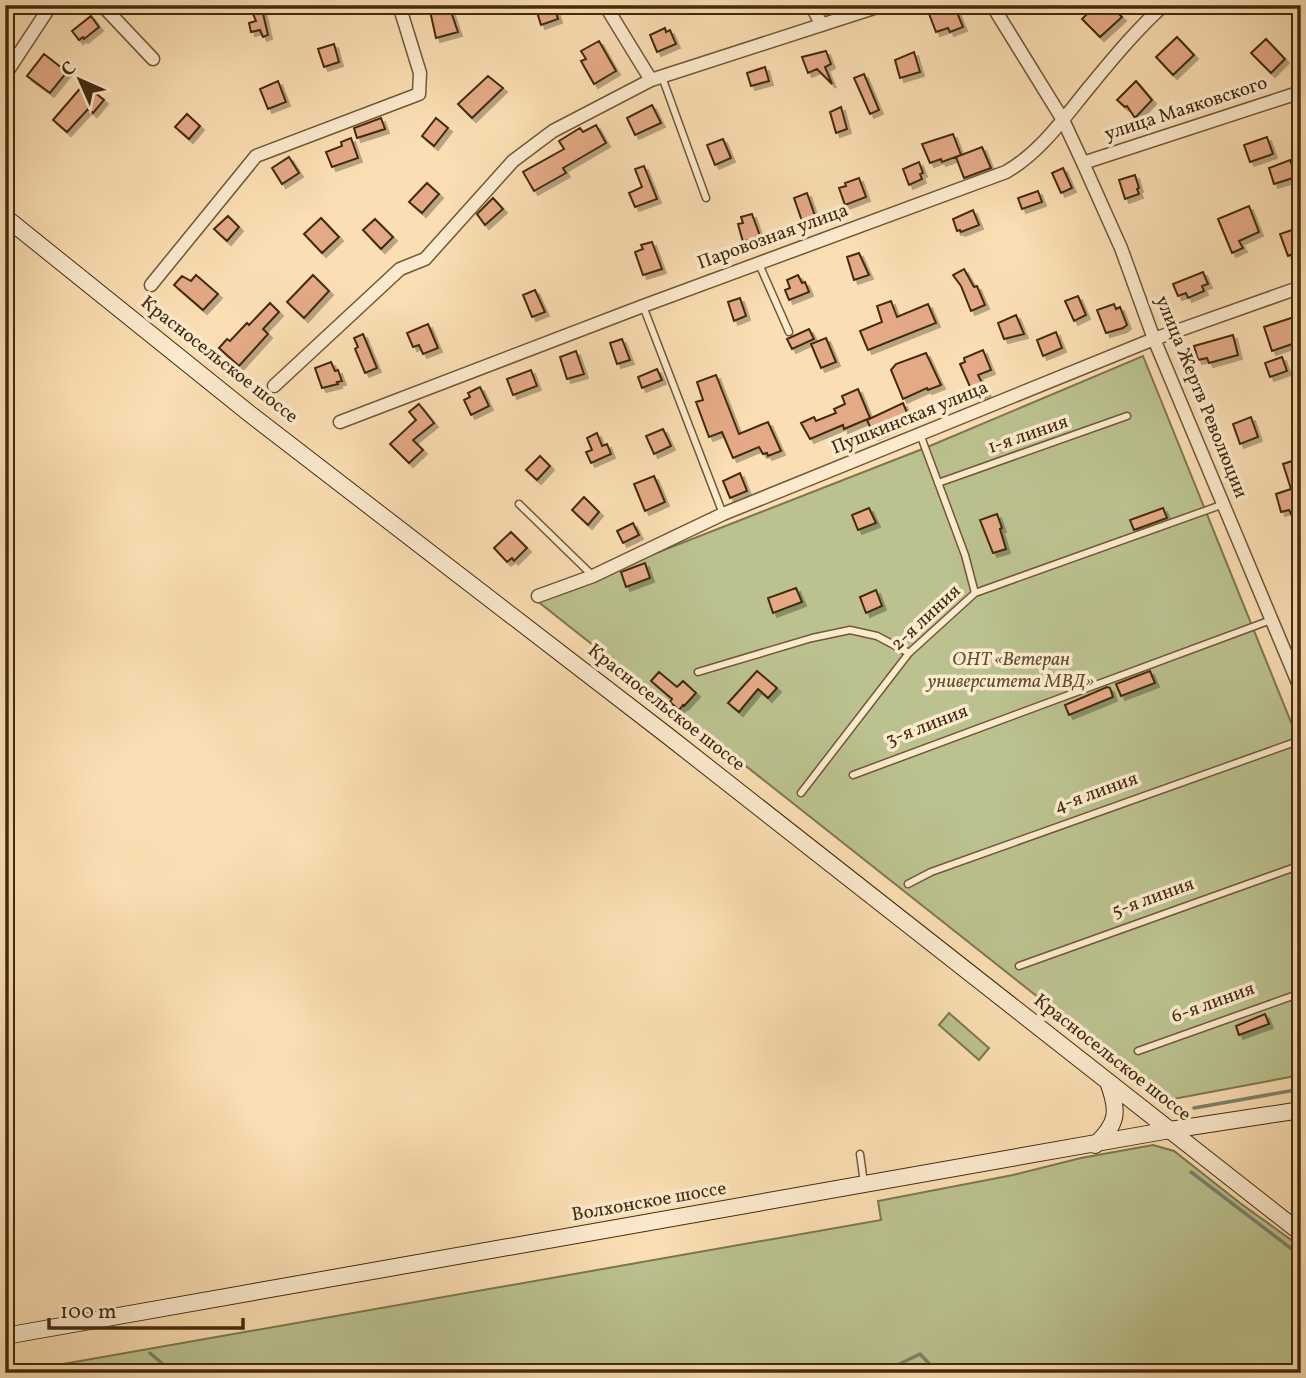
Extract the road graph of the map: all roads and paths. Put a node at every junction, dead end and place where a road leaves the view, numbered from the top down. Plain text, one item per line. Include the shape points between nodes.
1 (51, 5) edge
2 (102, 5) edge
3 (399, 5) edge
4 (605, 5) edge
5 (811, 5) edge
6 (883, 5) edge
7 (992, 5) edge
8 (1164, 5) edge
9 (822, 26) junction
10 (153, 59) dead end
11 (5, 75) edge
12 (657, 78) junction
13 (1301, 92) edge
14 (1063, 120) junction
15 (1083, 163) junction
16 (706, 198) dead end
17 (5, 217) edge
18 (759, 263) junction
19 (151, 285) dead end
20 (1301, 287) edge
21 (643, 306) junction
22 (789, 332) dead end
23 (1154, 339) junction
24 (274, 386) dead end
25 (1128, 416) dead end
26 (340, 422) dead end
27 (920, 434) junction
28 (938, 483) junction
29 (519, 504) dead end
30 (1224, 504) junction
31 (723, 514) junction
32 (593, 576) junction
33 (975, 593) junction
34 (538, 596) dead end
35 (1272, 619) junction
36 (909, 653) junction
37 (698, 672) dead end
38 (1301, 690) edge
39 (1299, 740) edge
40 (853, 775) dead end
41 (801, 793) dead end
42 (1301, 865) edge
43 (908, 884) dead end
44 (1019, 966) dead end
45 (1301, 993) edge
46 (1139, 1051) dead end
47 (1108, 1082) junction
48 (1301, 1110) edge
49 (1170, 1130) junction
50 (1095, 1145) junction
51 (860, 1154) dead end
52 (864, 1185) junction
53 (1301, 1233) edge
54 (5, 1336) edge

1 - 11 street
2 - 10 street
3 - 19 street via 420,73 419,94 256,156
4 - 12 street
5 - 9 street
6 - 9 street
7 - 14 street
8 - 14 street, Паровозная улица via 1123,46
9 - 12 street
12 - 16 lane
12 - 24 street via 553,131 513,161 425,258 400,269
13 - 15 street, улица Маяковского
14 - 15 street, улица Жертв Революции
14 - 18 street, Паровозная улица via 1026,160 1006,172
15 - 23 street, улица Жертв Революции
17 - 47 main road, Красносельское шоссе via 250,414
18 - 21 street, Паровозная улица
18 - 22 lane
20 - 23 street, Пушкинская улица
21 - 26 street, Паровозная улица
21 - 31 lane
23 - 27 street, Пушкинская улица
23 - 30 street, улица Жертв Революции
25 - 28 lane, 1-я линия
27 - 28 lane
27 - 31 street, Пушкинская улица
28 - 33 lane
29 - 32 lane
30 - 33 lane, 2-я линия
30 - 35 street, улица Жертв Революции
31 - 32 street, Пушкинская улица
32 - 34 street, Пушкинская улица
33 - 36 lane, 2-я линия
35 - 38 street, улица Жертв Революции
35 - 40 lane, 3-я линия
36 - 37 lane via 877,636 850,630
36 - 41 lane, 2-я линия
39 - 43 lane, 4-я линия
42 - 44 lane, 5-я линия
45 - 46 lane, 6-я линия
47 - 49 main road, Красносельское шоссе
47 - 50 main road via 1115,1106 1112,1128
48 - 49 main road, Волхонское шоссе
49 - 50 main road, Волхонское шоссе
49 - 53 main road, Красносельское шоссе
50 - 52 main road, Волхонское шоссе
51 - 52 lane
52 - 54 main road, Волхонское шоссе

